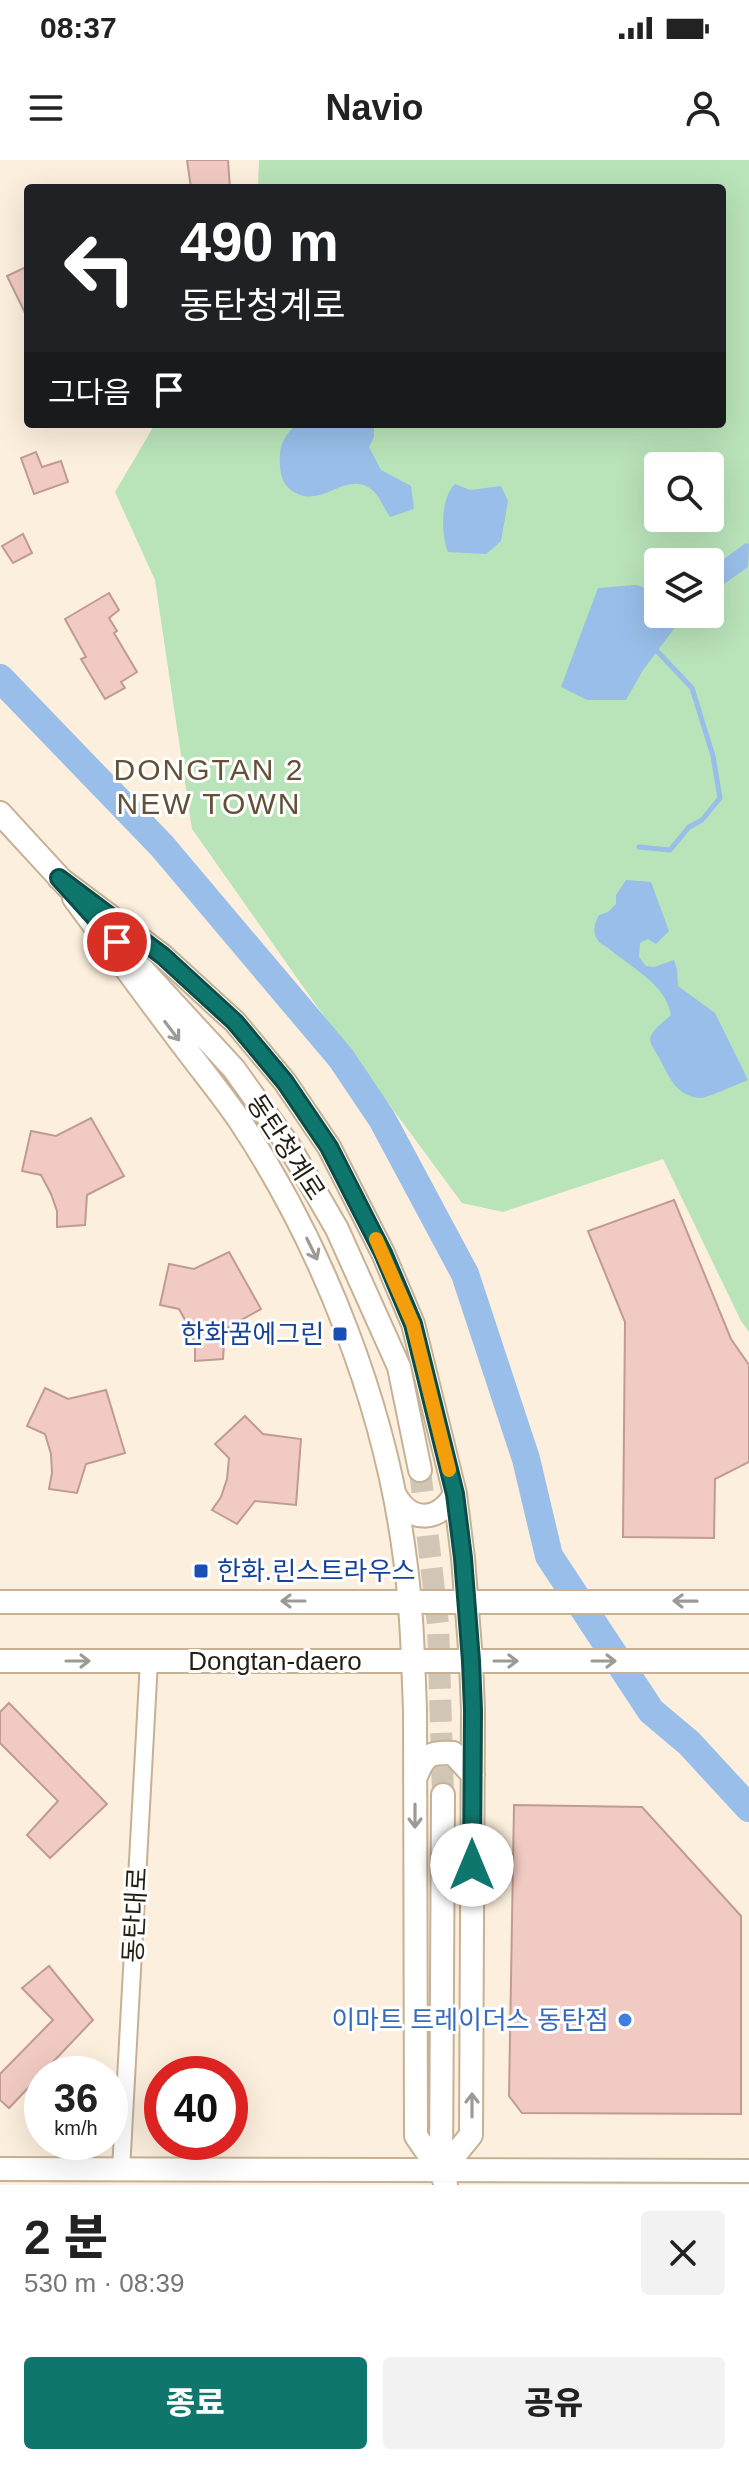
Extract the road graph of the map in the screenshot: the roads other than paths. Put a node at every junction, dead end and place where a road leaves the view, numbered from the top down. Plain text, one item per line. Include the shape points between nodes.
1 (0, 813) edge
2 (59, 878) junction
3 (420, 1470) tunnel mouth
4 (394, 1492) junction
5 (455, 1494) junction
6 (408, 1601) junction
7 (466, 1601) junction
8 (0, 1602) edge
9 (749, 1602) edge
10 (0, 1661) edge
11 (149, 1661) junction
12 (413, 1661) junction
13 (471, 1661) junction
14 (749, 1661) edge
15 (473, 1775) junction
16 (415, 1779) junction
17 (443, 1795) tunnel mouth
18 (0, 2169) edge
19 (121, 2170) junction
20 (749, 2171) edge
21 (442, 2181) edge

1 - 2 street
2 - 3 street, 동탄청계로 via 234,1069 289,1146 337,1229 399,1367
2 -> 4 street via 240,1121 288,1200 367,1386
2 - 5 street via 163,956 235,1022 329,1147 413,1324
4 - 5 street via 400,1504 421,1516 448,1507
4 - 6 street
5 - 7 street
6 - 7 street
6 -> 8 street
6 - 12 street
9 -> 7 street
7 - 13 street
10 -> 11 street, Dongtan-daero
11 - 12 street, Dongtan-daero
11 - 19 street, 동탄대로
12 - 13 street, Dongtan-daero
12 - 16 street
13 -> 14 street, Dongtan-daero
13 - 15 street
15 - 16 street via 453,1753 435,1752 422,1759
21 -> 15 street via 471,2135
16 -> 21 street via 416,2136
17 - 21 street
18 - 19 street
19 - 21 street
20 - 21 street

